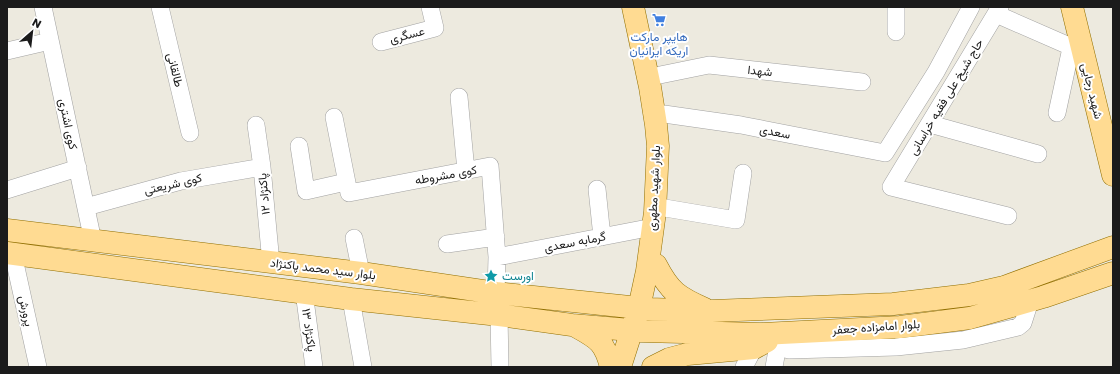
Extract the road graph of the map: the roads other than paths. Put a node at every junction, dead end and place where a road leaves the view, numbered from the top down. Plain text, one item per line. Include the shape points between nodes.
1 (43, 7) edge
2 (160, 7) edge
3 (430, 7) edge
4 (633, 7) edge
5 (647, 7) edge
6 (896, 7) edge
7 (971, 7) edge
8 (1072, 7) edge
9 (998, 10) edge
10 (896, 32) dead end
11 (50, 41) junction
12 (381, 42) dead end
13 (1077, 50) junction
14 (7, 51) edge
15 (660, 75) junction
16 (862, 82) dead end
17 (459, 97) dead end
18 (1057, 112) dead end
19 (664, 114) junction
20 (334, 117) dead end
21 (930, 124) junction
22 (256, 125) dead end
23 (190, 133) dead end
24 (299, 146) dead end
25 (885, 154) joint
26 (1038, 154) dead end
27 (1112, 165) edge
28 (262, 167) junction
29 (78, 168) junction
30 (466, 171) junction
31 (743, 173) dead end
32 (348, 187) junction
33 (597, 189) dead end
34 (7, 190) edge
35 (86, 206) junction
36 (665, 208) junction
37 (1008, 216) dead end
38 (653, 227) junction
39 (7, 230) edge
40 (496, 237) junction
41 (602, 237) junction
42 (354, 238) dead end
43 (93, 241) junction
44 (448, 244) dead end
45 (1110, 246) edge
46 (10, 254) edge
47 (497, 257) junction
48 (271, 263) junction
49 (652, 268) junction
50 (324, 269) junction
51 (361, 273) junction
52 (1107, 278) edge
53 (496, 292) junction
54 (314, 294) junction
55 (351, 299) junction
56 (606, 305) junction
57 (644, 309) junction
58 (712, 312) junction
59 (499, 315) junction
60 (572, 325) junction
61 (637, 331) junction
62 (780, 334) junction
63 (754, 348) junction
64 (38, 367) edge
65 (314, 367) edge
66 (363, 367) edge
67 (500, 367) edge
68 (612, 367) edge
69 (620, 367) edge
70 (631, 367) edge
71 (653, 367) edge
72 (744, 367) edge
73 (774, 367) edge

1 - 11 street, کوی اشتری
2 - 23 street, طالقانی
3 - 12 street, عسگری via 434,28
4 - 38 main road, بلوار شهید مطهری via 656,124 658,146
5 - 15 main road, بلوار شهید مطهری
6 - 10 street
7 - 25 street, حاج شیخ علی فقیه خراسانی via 936,72
8 - 13 main road, شهید رجایی
9 - 13 street
9 - 21 street, حاج شیخ علی فقیه خراسانی
11 - 14 street
11 - 29 street, کوی اشتری
13 - 18 street
13 - 27 main road, شهید رجایی
15 - 16 street, شهدا via 709,66
15 - 19 main road, بلوار شهید مطهری
17 - 30 street
19 - 25 street, سعدی via 741,125
19 - 36 main road, بلوار شهید مطهری via 667,134
20 - 32 street
21 - 26 street
21 - 37 street, حاج شیخ علی فقیه خراسانی via 891,186
22 - 28 street, پاکنژاد ۱۲
24 - 32 street, کوی مشروطه via 306,191
28 - 35 street, کوی شریعتی via 181,181
28 - 48 street, پاکنژاد ۱۲
29 - 34 street
29 - 35 street, کوی اشتری
30 - 32 street, کوی مشروطه
30 - 40 street, کوی مشروطه via 490,166
31 - 36 street via 736,220
33 - 41 street
35 - 43 street, کوی اشتری
36 - 49 main road, بلوار شهید مطهری
38 - 41 street, گرمابه سعدی
38 - 49 main road, بلوار شهید مطهری
39 - 43 main road, بلوار سید محمد پاکنژاد
40 - 44 street
40 - 47 street, کوی مشروطه
41 - 47 street, گرمابه سعدی
42 - 51 street
43 - 48 main road, بلوار سید محمد پاکنژاد
45 - 58 main road, بلوار امامزاده جعفر via 1004,287 969,295 893,304
46 - 54 main road, بلوار سید محمد پاکنژاد
46 - 64 street, پرورش
47 - 53 street, کوی مشروطه
48 - 50 main road, بلوار سید محمد پاکنژاد
49 - 56 main road via 631,288
49 - 57 main road, بلوار شهید مطهری
49 - 58 main road via 674,292
50 - 51 main road, بلوار سید محمد پاکنژاد
50 - 54 main road
51 - 53 main road, بلوار سید محمد پاکنژاد
52 - 62 main road, بلوار امامزاده جعفر via 970,318 900,327
53 - 56 main road, بلوار سید محمد پاکنژاد
54 - 55 main road, بلوار سید محمد پاکنژاد
54 - 65 street, پاکنژاد ۱۳
55 - 59 main road, بلوار سید محمد پاکنژاد
55 - 66 street
56 - 57 main road, بلوار سید محمد پاکنژاد
57 - 58 main road, بلوار امامزاده جعفر
57 - 61 main road, بلوار شهید مطهری
59 - 60 main road, بلوار سید محمد پاکنژاد
59 - 67 street
60 - 61 main road, بلوار سید محمد پاکنژاد
60 - 68 main road via 602,343
61 - 62 main road, بلوار امامزاده جعفر
61 - 69 main road, بلوار شهید مطهری
61 - 70 main road, بلوار شهید مطهری via 640,341
62 - 63 main road
62 - 73 street
63 - 71 main road via 688,354
63 - 72 street

